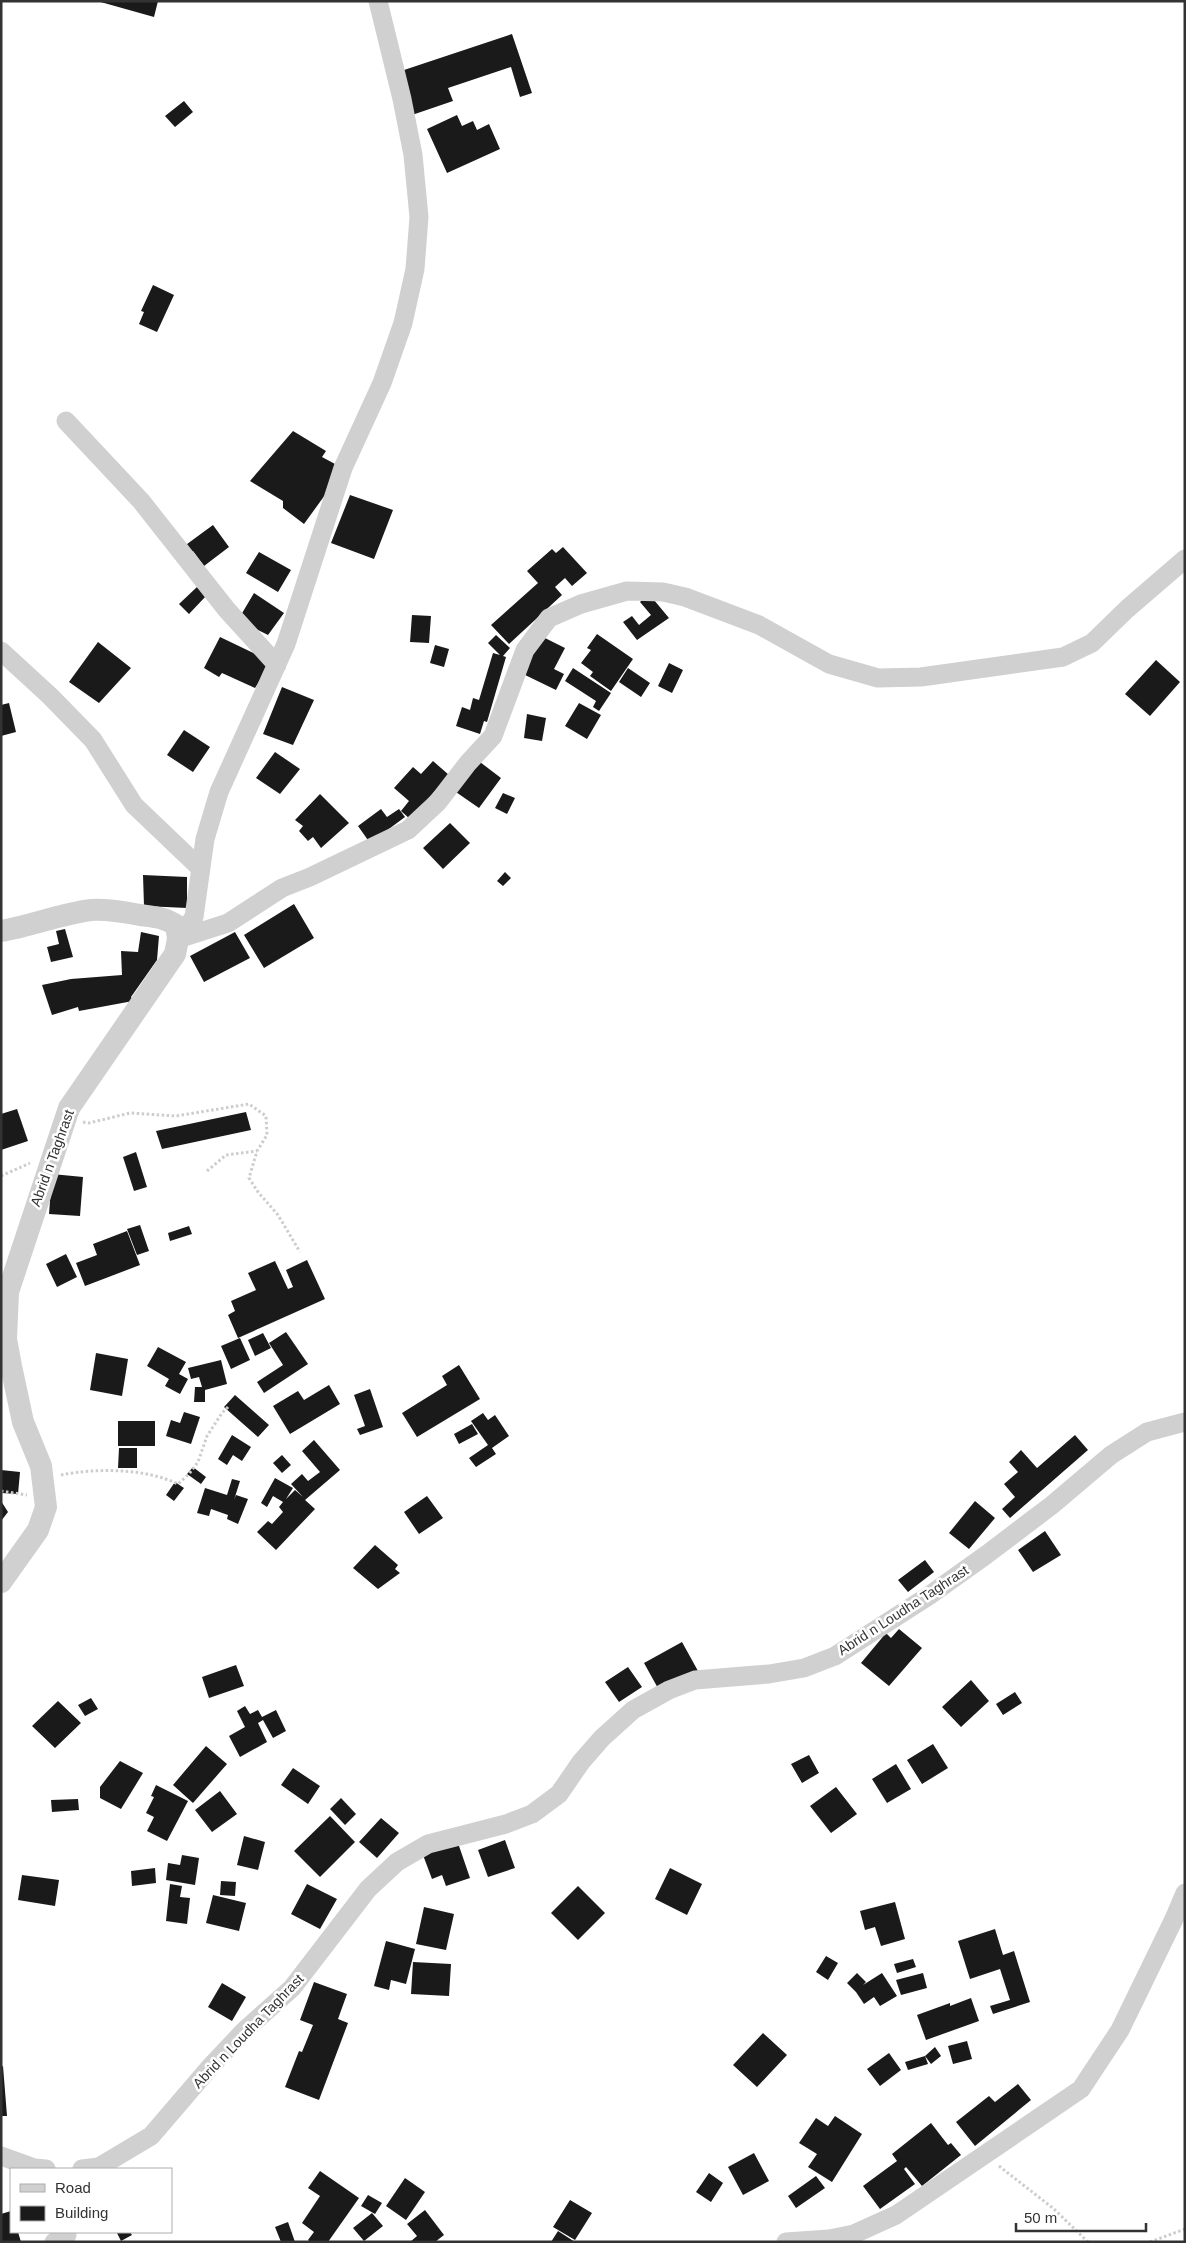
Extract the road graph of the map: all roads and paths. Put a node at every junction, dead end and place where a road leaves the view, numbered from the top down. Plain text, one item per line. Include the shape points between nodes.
1 (378, 1) edge
2 (66, 421) dead end
3 (1185, 559) edge
4 (1, 651) edge
5 (277, 665) junction
6 (200, 868) junction
7 (1, 931) edge
8 (178, 939) junction
9 (65, 1121) junction
10 (257, 1151) junction
11 (50, 1160) junction
12 (207, 1171) dead end
13 (1, 1176) edge
14 (300, 1252) dead end
15 (229, 1406) dead end
16 (1185, 1422) edge
17 (43, 1478) junction
18 (1, 1582) edge
19 (1185, 1893) edge
20 (984, 2154) junction
21 (1, 2156) edge
22 (34, 2168) edge
23 (90, 2168) edge
24 (1185, 2229) edge
25 (786, 2242) edge
26 (1088, 2242) edge
27 (1150, 2242) edge

1 - 5 street via 413,156 419,217 415,269 404,322 382,383 343,468
2 - 5 street via 141,501 227,610
3 - 8 street via 1092,643 1064,657 921,677 878,678 829,664 759,626 685,597 663,592 628,591 581,604 549,618 525,650 493,736 438,802 408,830 282,888 228,923
4 - 6 street via 93,740 134,805
5 - 6 street via 219,792
6 - 8 street via 194,917
7 - 8 street via 91,910 115,910 163,917 176,925
8 - 9 street, Abrid n Taghrast via 175,954 69,1108
9 - 10 path via 89,1122 130,1113 176,1116 248,1104 266,1116 267,1135
9 - 11 street, Abrid n Taghrast
10 - 12 path via 226,1155
10 - 14 path via 249,1178 278,1215
11 - 13 path via 28,1164
11 - 17 street, Abrid n Taghrast via 8,1292 6,1339 23,1422
15 - 17 path via 207,1436 198,1462 178,1484 161,1476 85,1470
16 - 23 street, Abrid n Loudha Taghrast via 1147,1432 1111,1455 1052,1505 930,1595 835,1656 804,1668 695,1680 669,1690 634,1710 602,1738 559,1794 532,1814 428,1844 397,1862 368,1888 292,1988 245,2030 151,2136 99,2167
17 - 18 street, Abrid n Taghrast via 46,1507 38,1530
19 - 20 street via 1120,2030 1081,2089
20 - 25 street via 896,2215 854,2234
20 - 26 path via 1054,2209
21 - 22 street
24 - 27 path

